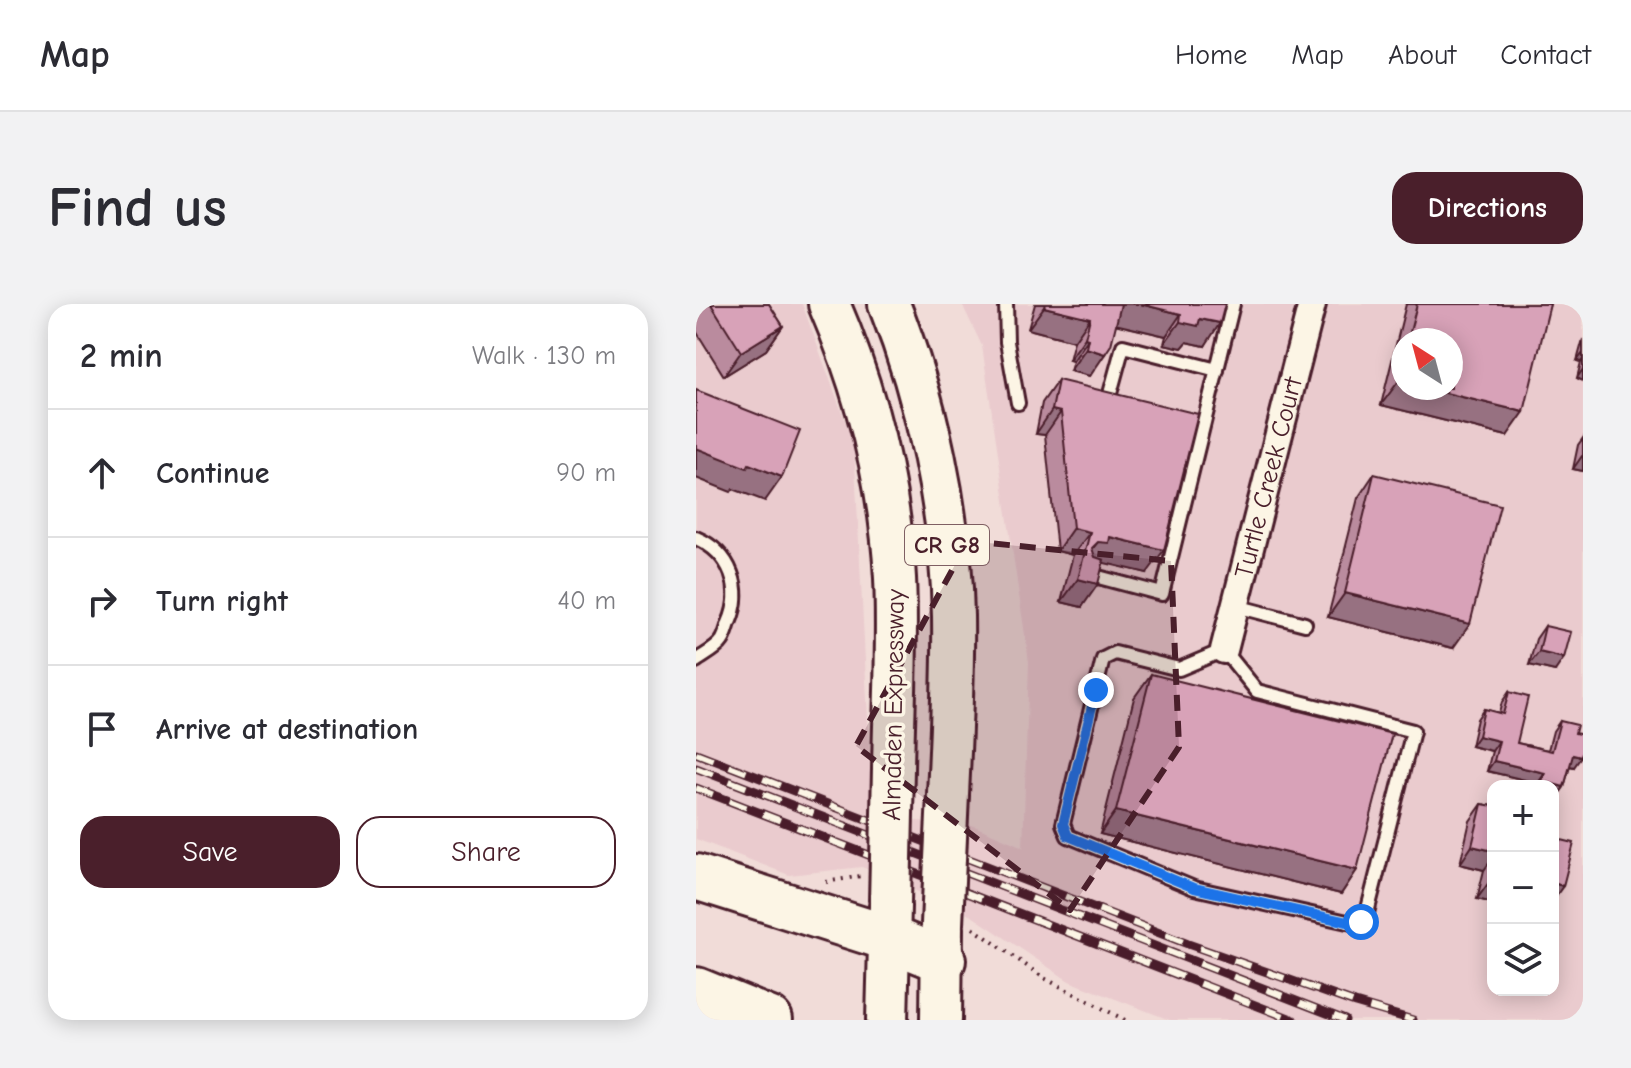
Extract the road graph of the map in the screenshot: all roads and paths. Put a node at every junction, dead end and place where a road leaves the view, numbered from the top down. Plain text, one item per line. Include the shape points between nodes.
1 (829, 304) edge
2 (889, 304) edge
3 (1006, 304) edge
4 (1233, 304) edge
5 (1312, 304) edge
6 (1217, 370) junction
7 (1018, 403) dead end
8 (1122, 405) edge
9 (1189, 424) edge
10 (1202, 428) junction
11 (696, 538) edge
12 (1085, 573) edge
13 (1236, 606) junction
14 (1305, 624) dead end
15 (1224, 650) junction
16 (696, 661) edge
17 (696, 877) edge
18 (889, 920) junction
19 (942, 942) junction
20 (696, 990) edge
21 (887, 1008) edge
22 (941, 1019) edge
23 (770, 1020) edge

1 - 18 main road, Almaden Expressway / CR G8, bridge via 866,405 895,577
2 - 19 main road, CR G8, bridge via 925,415 940,487 953,613
3 - 7 lane
4 - 6 lane
5 - 13 street, Turtle Creek Court
6 - 8 lane via 1123,346 1108,401
6 - 10 lane
9 - 10 lane
10 - 12 lane via 1162,594
11 - 16 lane via 725,559 733,574 736,608 722,643
13 - 14 lane
13 - 15 street, Turtle Creek Court
15 - 15 lane via 1257,691 1413,731 1361,922 1194,888 1068,836 1063,824 1103,659 1115,653 1179,669
17 - 18 highway
18 - 19 highway
18 - 21 main road, Almaden Expressway / CR G8
19 - 22 main road, CR G8
20 - 23 highway

